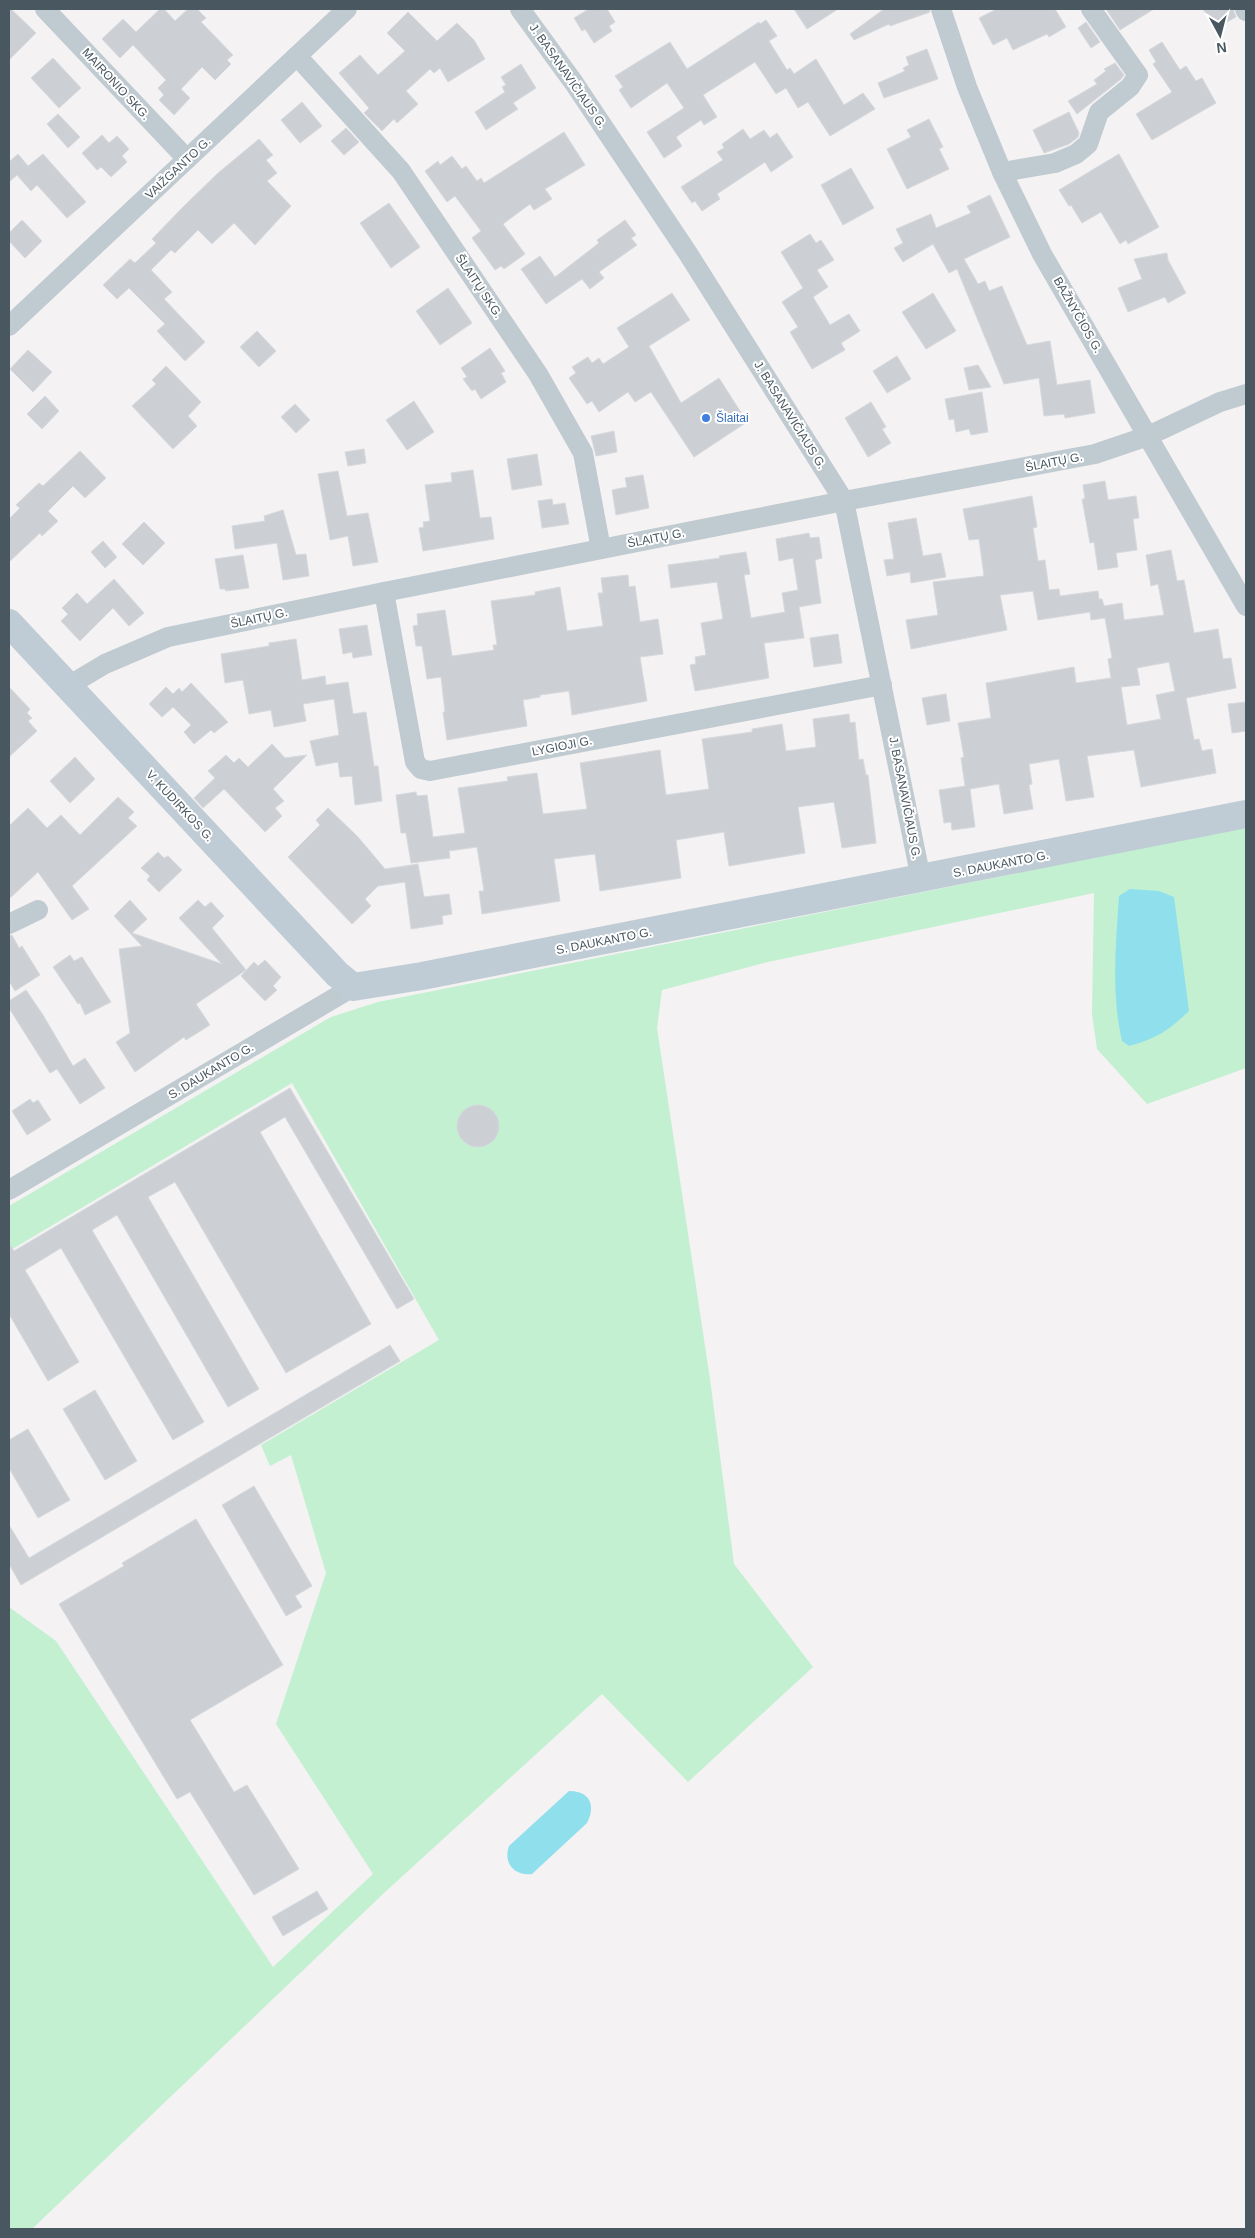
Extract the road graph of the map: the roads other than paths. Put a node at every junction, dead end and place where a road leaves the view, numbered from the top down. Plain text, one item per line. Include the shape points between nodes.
1 (45, 9) edge
2 (347, 9) edge
3 (520, 9) edge
4 (941, 9) edge
5 (1091, 9) edge
6 (296, 56) junction
7 (188, 159) junction
8 (1002, 172) junction
9 (9, 326) edge
10 (1246, 394) edge
11 (1148, 436) junction
12 (844, 501) junction
13 (601, 549) junction
14 (384, 592) junction
15 (1246, 606) edge
16 (9, 623) edge
17 (882, 684) junction
18 (68, 686) junction
19 (1246, 814) edge
20 (921, 879) junction
21 (38, 910) dead end
22 (9, 924) edge
23 (353, 987) junction
24 (9, 1190) edge

1 - 7 street, MAIRONIO SKG.
2 - 6 street, VAIŽGANTO G.
3 - 12 street, J. BASANAVIČIAUS G. via 574,83 687,252
4 - 8 street, BAŽNYČIOS G. via 967,87
5 - 8 street via 1138,75 1130,87 1099,112 1088,144 1076,154 1055,163
6 - 7 street, VAIŽGANTO G.
6 - 13 street, ŠLAITŲ SKG. via 401,171 538,374 583,453
7 - 9 street, VAIŽGANTO G.
8 - 11 street, BAŽNYČIOS G. via 1042,254
10 - 11 street, ŠLAITŲ G. via 1220,402
11 - 12 street, ŠLAITŲ G. via 1095,454
11 - 15 street, BAŽNYČIOS G.
12 - 13 street, ŠLAITŲ G.
12 - 17 street, J. BASANAVIČIAUS G.
13 - 14 street, ŠLAITŲ G.
14 - 17 street, LYGIOJI G. via 415,762 421,769 440,769
14 - 18 street, ŠLAITŲ G. via 168,637 105,664
16 - 18 street, V. KUDIRKOS G.
17 - 20 street, J. BASANAVIČIAUS G.
18 - 23 street, V. KUDIRKOS G. via 336,974
19 - 20 street, S. DAUKANTO G.
20 - 23 street, S. DAUKANTO G.
21 - 22 street
23 - 24 street, S. DAUKANTO G.

